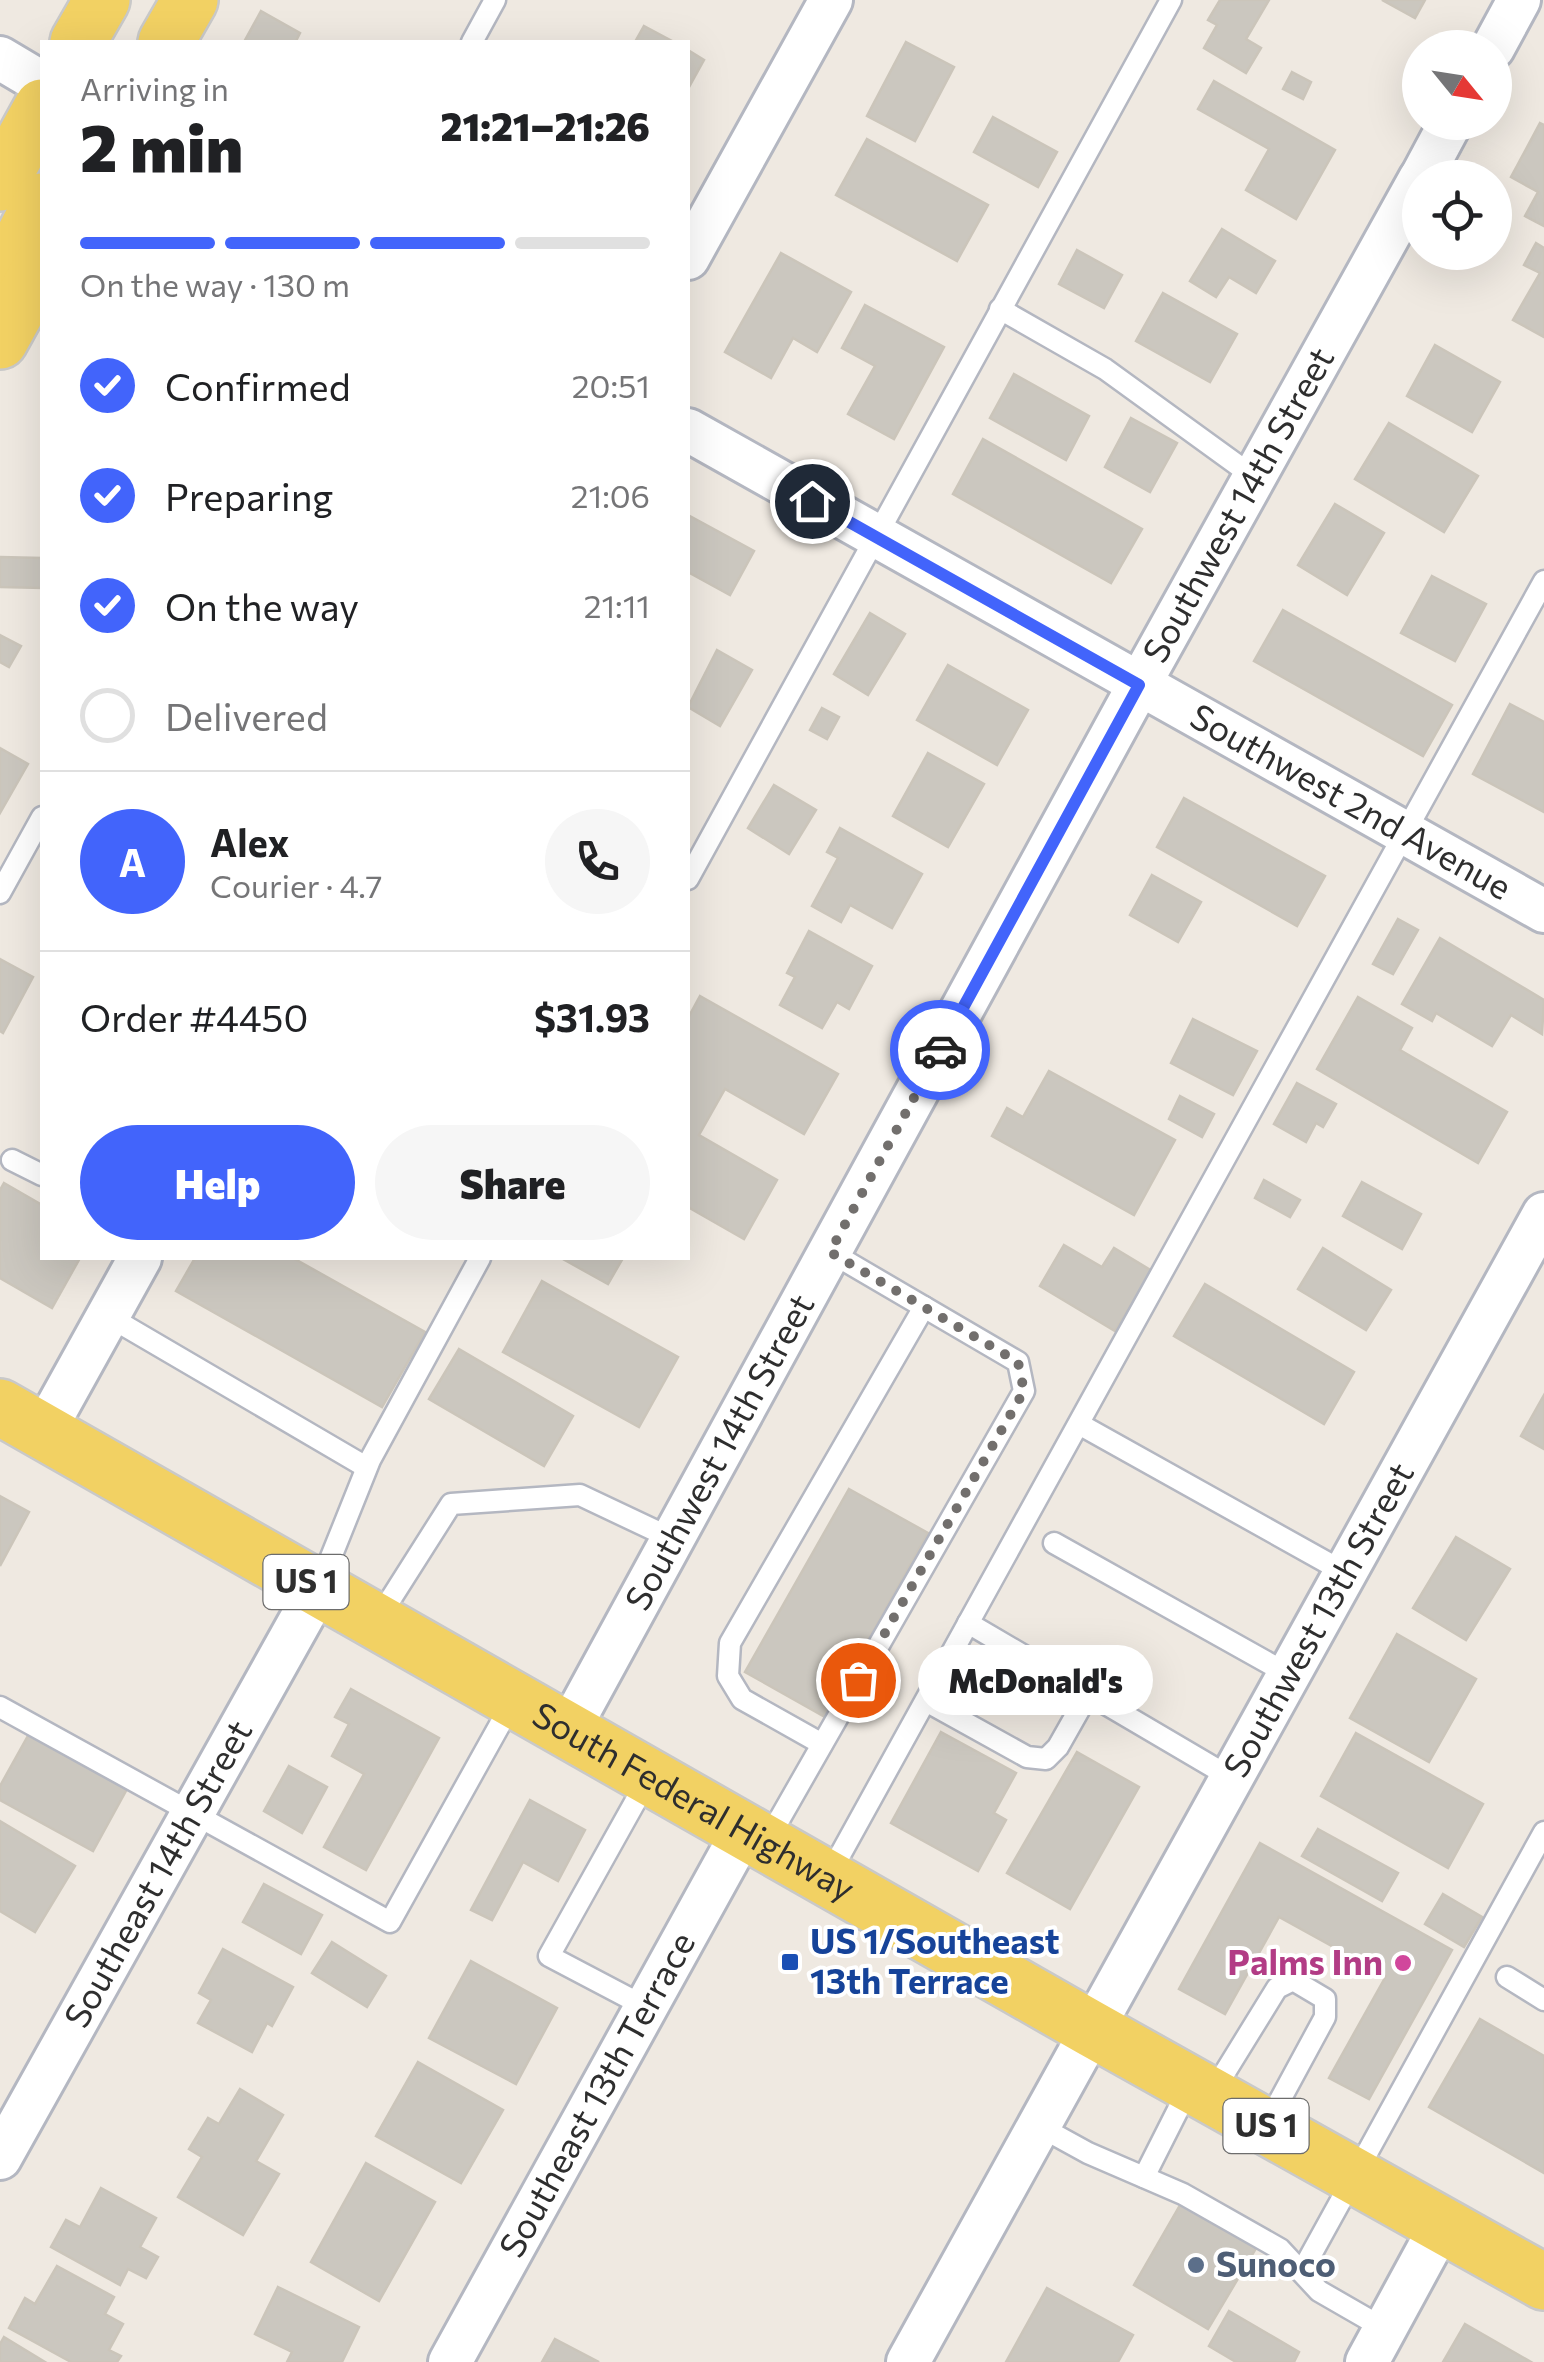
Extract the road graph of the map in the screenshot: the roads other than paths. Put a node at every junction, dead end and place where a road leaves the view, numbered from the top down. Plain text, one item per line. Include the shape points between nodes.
1 (102, 0) edge
2 (135, 0) edge
3 (190, 0) edge
4 (496, 0) edge
5 (832, 0) edge
6 (1171, 0) edge
7 (1519, 0) edge
8 (1503, 30) edge
9 (79, 40) edge
10 (120, 40) edge
11 (167, 40) edge
12 (473, 40) edge
13 (0, 58) edge
14 (40, 82) edge
15 (40, 111) edge
16 (0, 183) edge
17 (40, 205) edge
18 (1402, 210) edge
19 (690, 254) edge
20 (40, 269) edge
21 (0, 282) edge
22 (1000, 309) junction
23 (0, 341) edge
24 (690, 431) edge
25 (1254, 477) junction
26 (875, 536) junction
27 (1544, 581) edge
28 (1139, 685) junction
29 (40, 821) edge
30 (1406, 834) junction
31 (690, 875) edge
32 (0, 893) edge
33 (1544, 911) edge
34 (12, 1160) dead end
35 (40, 1174) edge
36 (1544, 1214) edge
37 (830, 1252) junction
38 (139, 1260) edge
39 (479, 1260) edge
40 (924, 1308) junction
41 (108, 1316) junction
42 (22, 1419) edge
43 (1079, 1424) junction
44 (366, 1467) junction
45 (673, 1538) junction
46 (1054, 1543) dead end
47 (1344, 1572) junction
48 (318, 1589) junction
49 (376, 1622) junction
50 (968, 1624) junction
51 (1288, 1674) junction
52 (1088, 1694) junction
53 (514, 1698) junction
54 (926, 1701) junction
55 (0, 1707) edge
56 (569, 1729) junction
57 (822, 1744) junction
58 (650, 1775) junction
59 (1230, 1776) junction
60 (192, 1813) junction
61 (1544, 1832) edge
62 (756, 1835) junction
63 (828, 1876) junction
64 (1507, 1978) dead end
65 (1544, 2000) edge
66 (646, 2007) junction
67 (1090, 2028) junction
68 (1201, 2089) junction
69 (1037, 2125) junction
70 (1266, 2126) junction
71 (0, 2158) edge
72 (1356, 2176) junction
73 (1144, 2177) junction
74 (1442, 2224) junction
75 (1302, 2271) junction
76 (1544, 2282) edge
77 (1376, 2345) edge
78 (450, 2362) edge
79 (908, 2362) edge

1 - 9 main road
2 - 10 main road
3 - 11 main road
4 - 12 lane
5 - 19 street
6 - 22 lane
7 - 8 street
13 - 14 street
15 - 16 main road
17 - 21 main road
18 - 25 street, Southwest 14th Street
20 - 23 main road
22 - 25 lane via 1105,369
22 - 26 lane
24 - 26 street, Southwest 2nd Avenue
25 - 28 street, Southwest 14th Street
26 - 28 street, Southwest 2nd Avenue
26 - 31 lane
27 - 30 lane
28 - 30 street, Southwest 2nd Avenue
28 - 37 street, Southwest 14th Street
29 - 32 lane
30 - 33 street, Southwest 2nd Avenue
30 - 43 lane
34 - 35 lane
36 - 47 street, Southwest 13th Street
37 - 40 lane
37 - 45 street, Southwest 14th Street
38 - 41 street
39 - 44 lane
40 - 57 lane via 730,1643 728,1676 742,1698
40 - 57 lane via 1018,1362 1024,1391
41 - 42 street
41 - 44 lane
42 - 48 main road, South Federal Highway / US 1
43 - 47 lane
43 - 50 lane
44 - 48 lane
45 - 49 lane via 580,1495 451,1504
45 - 56 street, Southwest 14th Street
46 - 51 lane
47 - 51 street, Southwest 13th Street
48 - 49 main road, South Federal Highway / US 1
48 - 60 street, Southeast 14th Street
49 - 53 main road, South Federal Highway / US 1
50 - 52 lane
50 - 54 lane
51 - 59 street, Southwest 13th Street
52 - 54 lane via 1046,1759 1027,1756
52 - 59 lane
53 - 56 main road, South Federal Highway / US 1
53 - 60 lane via 390,1922
54 - 63 lane
55 - 60 lane
56 - 58 main road, South Federal Highway / US 1
57 - 62 lane
58 - 62 main road, South Federal Highway / US 1
58 - 66 lane via 549,1956
59 - 67 street, Southwest 13th Street
60 - 71 street, Southeast 14th Street
61 - 72 lane
62 - 63 main road, South Federal Highway / US 1
62 - 66 street, Southeast 13th Terrace
63 - 67 main road, South Federal Highway / US 1
64 - 65 lane
66 - 78 street, Southeast 13th Terrace
67 - 68 main road, South Federal Highway / US 1
67 - 69 street, Southwest 13th Street
68 - 70 main road, South Federal Highway / US 1
68 - 70 lane via 1277,1988 1293,1980 1325,1999 1325,2017
68 - 73 lane
69 - 73 lane
69 - 79 street, Southwest 13th Street
70 - 72 main road, South Federal Highway / US 1
72 - 74 main road, South Federal Highway / US 1
72 - 75 lane
73 - 75 lane via 1280,2248
74 - 76 main road, South Federal Highway / US 1
74 - 77 street
75 - 77 lane

